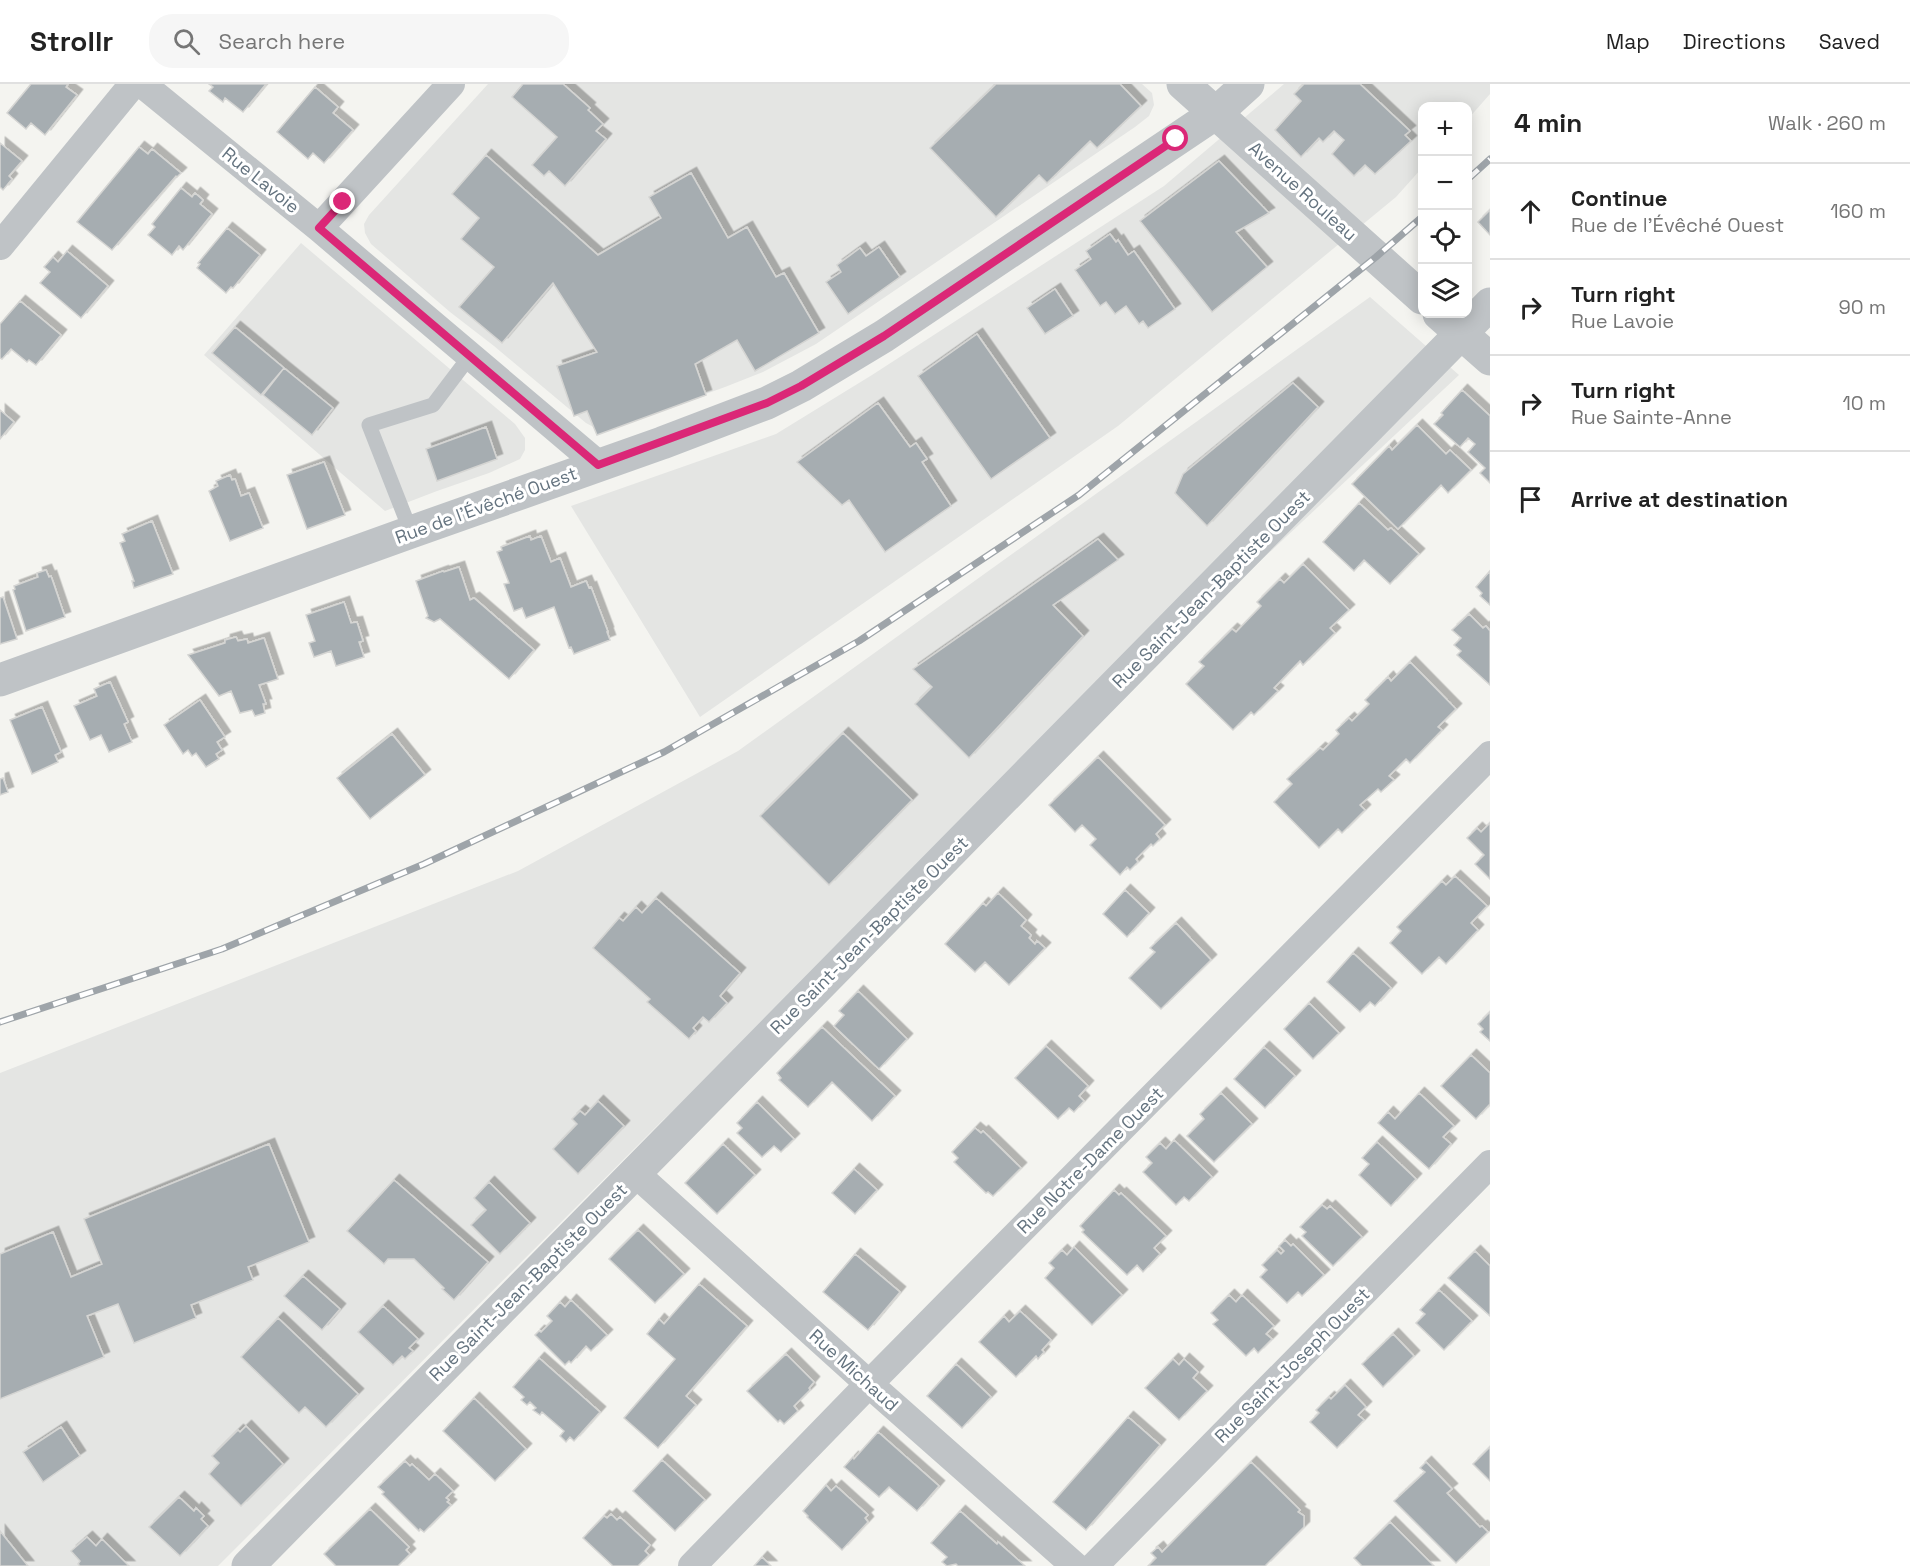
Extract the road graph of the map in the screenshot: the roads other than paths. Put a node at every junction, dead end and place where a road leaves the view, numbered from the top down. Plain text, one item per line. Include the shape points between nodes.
1 (133, 84) edge
2 (142, 84) edge
3 (450, 84) edge
4 (1183, 84) edge
5 (1248, 84) edge
6 (1216, 113) junction
7 (319, 228) junction
8 (0, 246) edge
9 (1418, 294) edge
10 (1490, 304) edge
11 (1451, 324) edge
12 (470, 356) junction
13 (1490, 360) edge
14 (598, 465) junction
15 (411, 532) junction
16 (0, 681) edge
17 (1490, 755) edge
18 (1490, 1164) edge
19 (635, 1173) junction
20 (869, 1384) junction
21 (248, 1566) edge
22 (692, 1566) edge
23 (1075, 1566) edge
24 (1094, 1566) edge

1 - 8 street
2 - 7 street, Rue Lavoie
3 - 7 street
4 - 6 street, Avenue Rouleau
5 - 6 street, Rue de l'Évêché Ouest
6 - 9 street, Avenue Rouleau
6 - 14 street, Rue de l'Évêché Ouest via 884,336 801,386 767,403
7 - 12 street, Rue Lavoie
10 - 11 street, Rue Saint-Jean-Baptiste Ouest
11 - 13 street
11 - 19 street, Rue Saint-Jean-Baptiste Ouest
12 - 14 street, Rue Lavoie
12 - 15 lane via 433,405 369,425
14 - 15 street, Rue de l'Évêché Ouest
15 - 16 street, Rue de l'Évêché Ouest
17 - 20 street, Rue Notre-Dame Ouest
18 - 24 street, Rue Saint-Joseph Ouest
19 - 20 street, Rue Michaud
19 - 21 street, Rue Saint-Jean-Baptiste Ouest
20 - 22 street, Rue Notre-Dame Ouest
20 - 23 street, Rue Michaud

